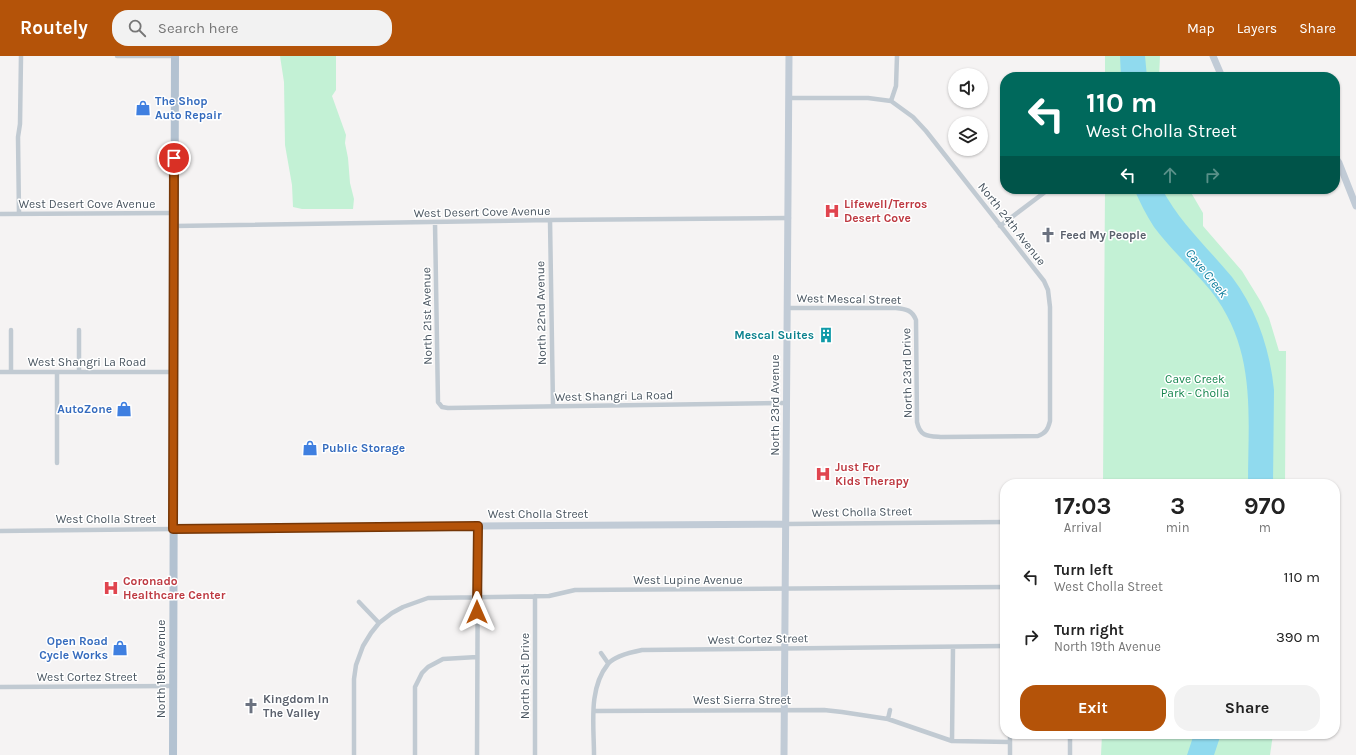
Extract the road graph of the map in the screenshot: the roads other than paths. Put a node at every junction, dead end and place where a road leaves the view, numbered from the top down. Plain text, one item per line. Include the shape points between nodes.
1 (21, 56) edge
2 (117, 56) edge
3 (175, 56) edge
4 (789, 56) edge
5 (897, 56) edge
6 (1213, 56) edge
7 (1220, 72) edge
8 (789, 98) junction
9 (891, 101) junction
10 (1340, 168) edge
11 (1042, 194) edge
12 (1356, 206) edge
13 (174, 213) junction
14 (0, 214) edge
15 (19, 214) junction
16 (789, 218) junction
17 (550, 220) junction
18 (435, 223) junction
19 (174, 226) junction
20 (1000, 226) junction
21 (787, 308) junction
22 (910, 311) joint
23 (11, 330) dead end
24 (79, 330) dead end
25 (0, 372) edge
26 (11, 372) junction
27 (57, 372) junction
28 (79, 372) junction
29 (174, 372) junction
30 (786, 403) junction
31 (553, 406) junction
32 (442, 407) joint
33 (923, 434) joint
34 (57, 463) dead end
35 (1000, 522) edge
36 (786, 524) junction
37 (478, 526) junction
38 (173, 529) junction
39 (0, 531) edge
40 (1000, 587) edge
41 (785, 589) junction
42 (535, 596) junction
43 (477, 597) junction
44 (359, 602) dead end
45 (380, 623) junction
46 (1000, 646) edge
47 (953, 647) junction
48 (785, 649) junction
49 (601, 653) dead end
50 (477, 658) junction
51 (608, 663) junction
52 (173, 686) junction
53 (0, 687) edge
54 (785, 710) junction
55 (890, 710) dead end
56 (594, 711) junction
57 (888, 720) junction
58 (1070, 739) edge
59 (952, 741) junction
60 (1010, 742) joint
61 (173, 755) edge
62 (354, 755) edge
63 (415, 755) edge
64 (477, 755) edge
65 (535, 755) edge
66 (594, 755) edge
67 (784, 755) edge
68 (1010, 755) edge
69 (1070, 755) edge

1 - 15 street
2 - 3 street
3 - 13 main road, North 19th Avenue
4 - 8 street, North 23rd Avenue
5 - 9 street via 896,86
6 - 7 street
8 - 9 street via 868,98
8 - 16 street, North 23rd Avenue
9 - 20 street, North 24th Avenue via 922,126
10 - 12 street
11 - 20 street
13 - 15 street, West Desert Cove Avenue
13 - 19 main road, North 19th Avenue
14 - 15 street, West Desert Cove Avenue
16 - 17 street, West Desert Cove Avenue
16 - 21 street, North 23rd Avenue
17 - 18 street, West Desert Cove Avenue
17 - 31 street, North 22nd Avenue
18 - 19 street, West Desert Cove Avenue
18 - 32 street, North 21st Avenue via 438,402
19 - 29 main road, North 19th Avenue
20 - 33 street, North 24th Avenue via 1044,281 1048,290 1051,315 1048,428 1038,436 942,437
21 - 22 street, West Mescal Street via 896,308
21 - 30 street, North 23rd Avenue
22 - 33 street, North 23rd Drive via 916,320 918,422
23 - 26 street
24 - 28 street
25 - 26 street, West Shangri La Road
26 - 27 street, West Shangri La Road
27 - 28 street, West Shangri La Road
27 - 34 street
28 - 29 street, West Shangri La Road
29 - 38 main road, North 19th Avenue
30 - 31 street, West Shangri La Road
30 - 36 street, North 23rd Avenue
31 - 32 street, West Shangri La Road
35 - 36 street, West Cholla Street
36 - 37 street, West Cholla Street
36 - 41 street, North 23rd Avenue
37 - 38 street, West Cholla Street
37 - 43 street
38 - 39 street, West Cholla Street
38 - 52 main road, North 19th Avenue
40 - 41 street, West Lupine Avenue
41 - 42 street, West Lupine Avenue via 575,590 557,595
41 - 48 street, North 23rd Avenue
42 - 43 street, West Lupine Avenue
42 - 65 street, North 21st Drive
43 - 45 street, West Lupine Avenue via 418,600 392,613
43 - 50 street
44 - 45 street
45 - 62 street, West Lupine Avenue via 363,646 356,665
46 - 47 street, West Cortez Street
47 - 48 street, West Cortez Street
47 - 59 street
48 - 51 street, West Cortez Street via 642,650 623,655
48 - 54 street, North 23rd Avenue
49 - 51 street
50 - 63 street via 443,659 428,667 420,677 415,687
50 - 64 street
51 - 56 street via 596,686
52 - 53 street, West Cortez Street
52 - 61 main road, North 19th Avenue
54 - 56 street, West Sierra Street
54 - 57 street, West Sierra Street via 842,712
54 - 67 street, North 23rd Avenue
55 - 57 street
56 - 66 street
57 - 59 street, West Sierra Street
58 - 69 street
59 - 60 street, West Sierra Street
60 - 68 street

